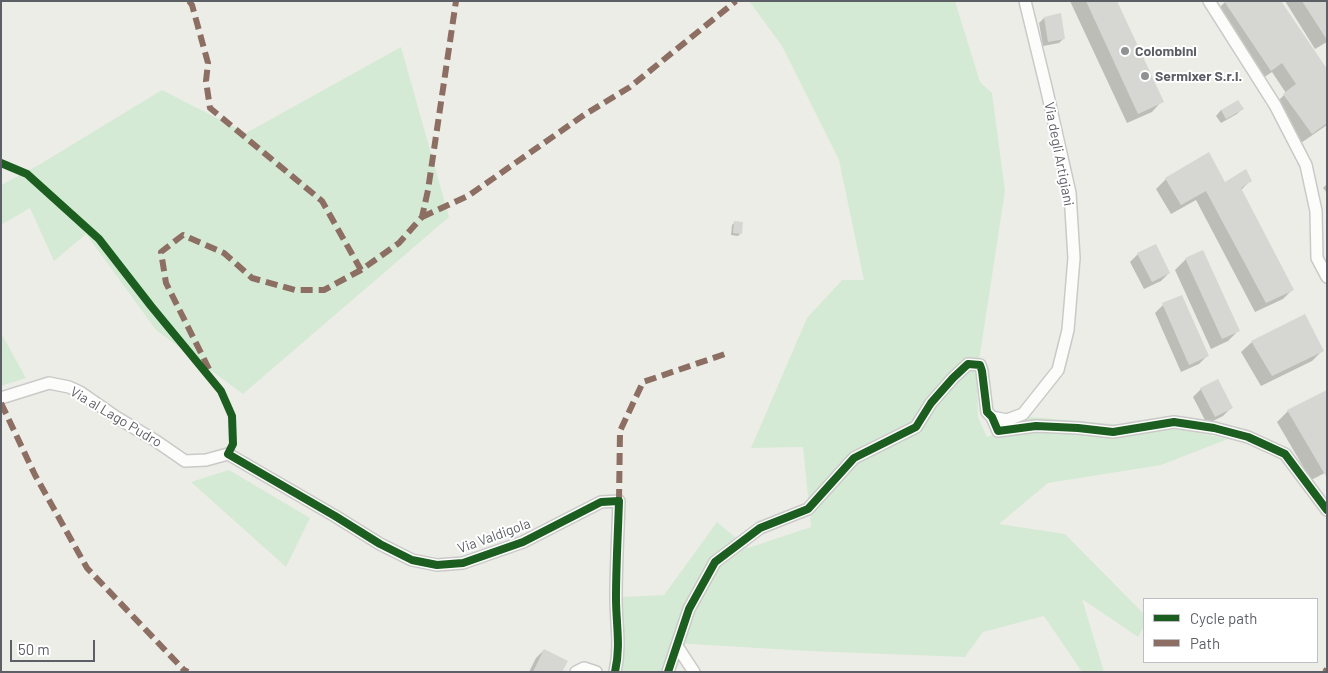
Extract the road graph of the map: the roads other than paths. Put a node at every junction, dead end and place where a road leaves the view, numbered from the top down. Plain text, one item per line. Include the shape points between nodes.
1 (1025, 1) edge
2 (1210, 1) edge
3 (1327, 277) edge
4 (1, 398) edge
5 (992, 418) junction
6 (228, 454) joint
7 (1327, 510) edge
8 (677, 646) junction
9 (576, 672) edge
10 (596, 672) edge
11 (615, 672) edge
12 (668, 672) edge
13 (694, 672) edge

1 - 5 street, Via degli Artigiani via 1070,193 1074,258 1069,321 1058,370 1023,414 1007,420
2 - 3 street via 1275,105 1306,165 1316,211 1316,258
4 - 6 street, Via al Lago Pudro via 49,383 69,387 185,461
5 - 7 street via 998,431 1036,426 1113,432 1174,422 1248,437 1284,454
5 - 8 street via 987,412 980,366 968,364 931,403 916,427 854,458 808,509 760,528 716,562 690,610
6 - 11 street, Via Valdigola via 380,544 412,560 437,565 463,562 523,542 601,502 619,502 616,601 619,637
8 - 12 street
8 - 13 street
9 - 10 street via 584,668

